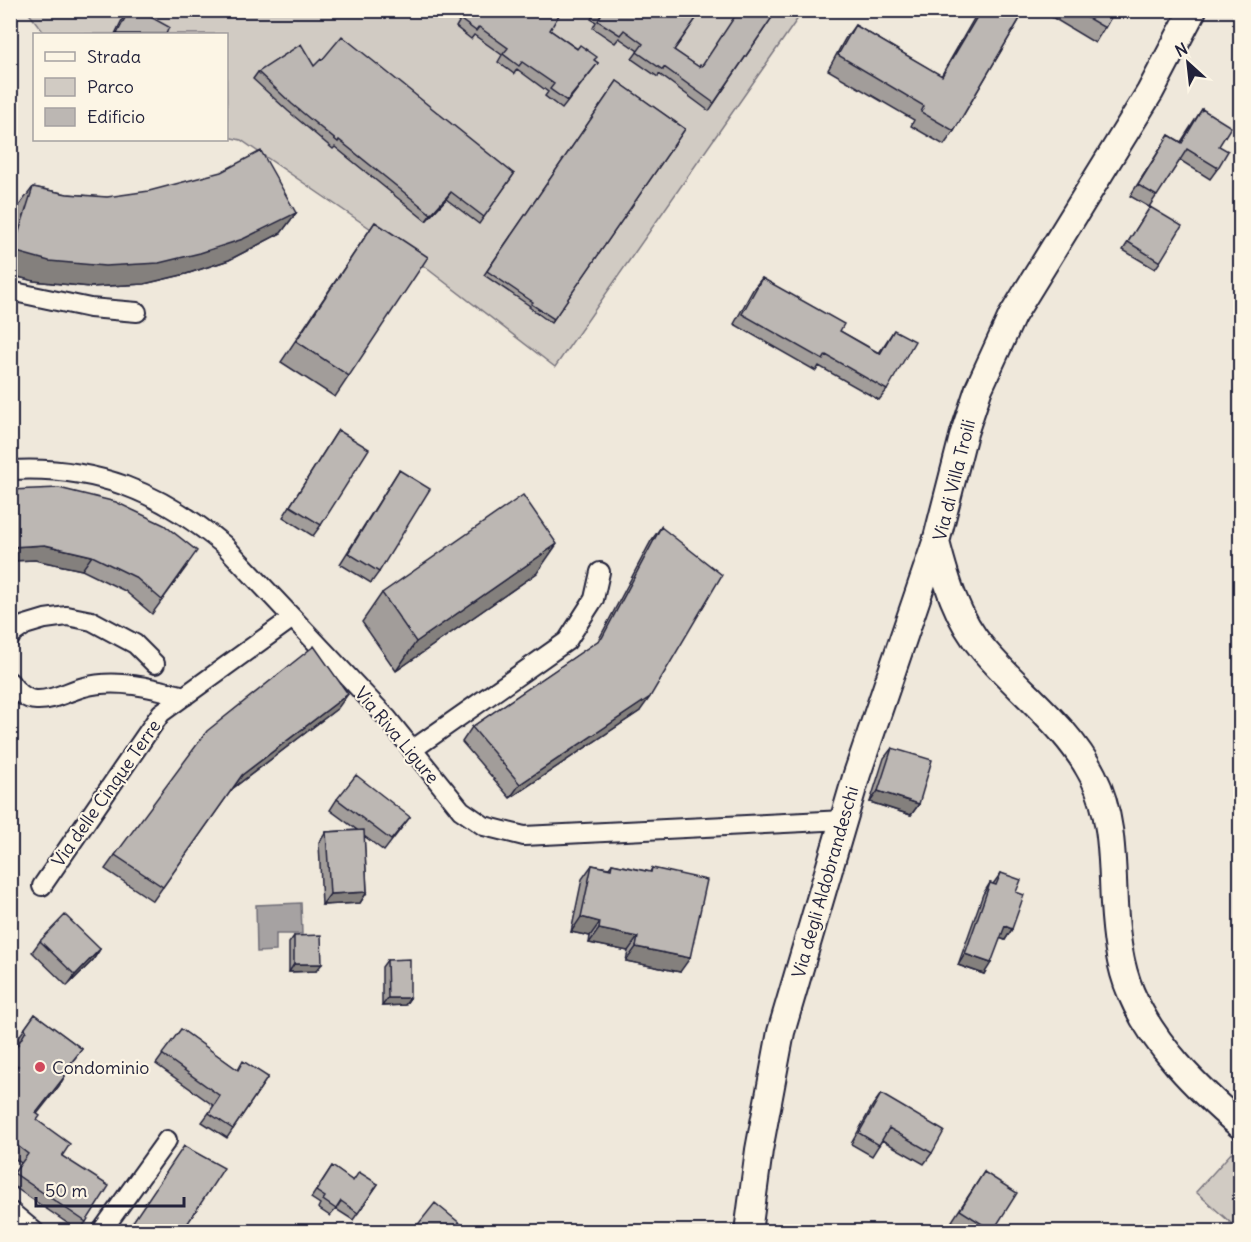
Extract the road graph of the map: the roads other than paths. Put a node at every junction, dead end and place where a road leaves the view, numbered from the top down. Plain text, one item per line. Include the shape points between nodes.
1 (1193, 10) edge
2 (10, 291) edge
3 (137, 312) dead end
4 (10, 470) edge
5 (936, 542) junction
6 (600, 572) dead end
7 (291, 619) junction
8 (10, 638) edge
9 (155, 664) dead end
10 (10, 682) edge
11 (185, 696) junction
12 (412, 750) junction
13 (844, 820) junction
14 (42, 886) dead end
15 (1240, 1125) edge
16 (167, 1140) dead end
17 (10, 1211) edge
18 (35, 1232) edge
19 (101, 1232) edge
20 (748, 1232) edge

1 - 5 street, Via di Villa Troili via 1150,92 1000,339 971,411
2 - 3 street via 90,308
4 - 7 street, Via Riva Ligure via 54,470 107,480 175,508 224,545
5 - 13 street, Via degli Aldobrandeschi
5 - 15 street, Via di Villa Troili via 950,593 970,632 1065,735 1095,779 1108,819 1119,952 1143,1017 1181,1066
6 - 12 street via 594,599 567,641
7 - 11 street, Via delle Cinque Terre
7 - 12 street, Via Riva Ligure via 387,718
8 - 9 street via 25,625 67,616 92,621 135,644
10 - 11 street via 15,690 32,700 49,700 86,686 121,684
11 - 14 street, Via delle Cinque Terre via 161,713
12 - 13 street, Via Riva Ligure via 461,810 484,826 524,836
13 - 20 street, Via degli Aldobrandeschi via 781,1032
16 - 19 street
17 - 18 street

